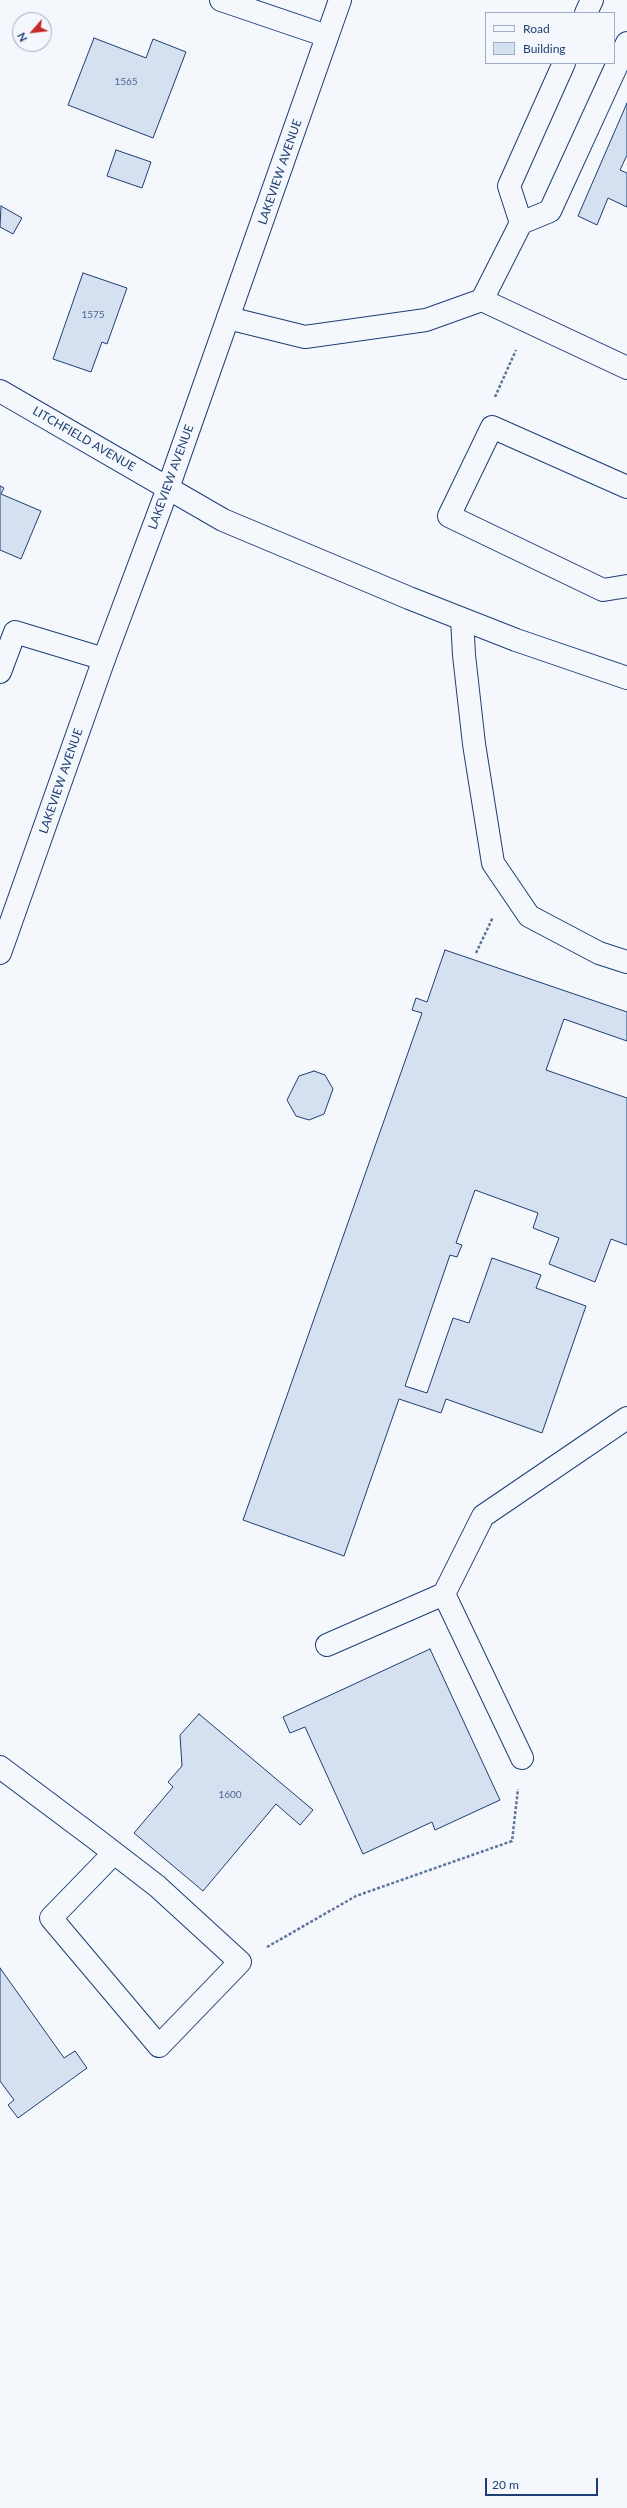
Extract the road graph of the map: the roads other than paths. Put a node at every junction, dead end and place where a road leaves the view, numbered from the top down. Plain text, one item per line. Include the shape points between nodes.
1 (221, 0) edge
2 (340, 0) edge
3 (592, 0) edge
4 (586, 12) edge
5 (327, 36) junction
6 (627, 43) edge
7 (564, 64) edge
8 (521, 223) junction
9 (482, 300) junction
10 (228, 318) junction
11 (627, 368) edge
12 (0, 391) edge
13 (627, 487) edge
14 (168, 488) junction
15 (627, 586) edge
16 (462, 619) junction
17 (104, 659) junction
18 (0, 672) edge
19 (627, 678) edge
20 (0, 953) edge
21 (627, 962) edge
22 (627, 1418) edge
23 (444, 1594) junction
24 (327, 1645) dead end
25 (522, 1758) road end
26 (0, 1767) edge
27 (114, 1853) junction

1 - 5 main road
2 - 5 main road, LAKEVIEW AVENUE
3 - 4 main road
5 - 10 main road, LAKEVIEW AVENUE
6 - 8 main road via 550,211
7 - 8 main road via 509,186
8 - 9 main road
9 - 10 main road via 426,320 305,337
9 - 11 main road
10 - 14 main road, LAKEVIEW AVENUE
12 - 14 main road, LITCHFIELD AVENUE
13 - 15 main road via 492,427 449,516 603,590
14 - 16 main road, LITCHFIELD AVENUE via 223,520
14 - 17 main road, LAKEVIEW AVENUE
16 - 19 main road, LITCHFIELD AVENUE
16 - 21 main road via 474,744 493,863 528,916 599,953
17 - 18 main road via 15,632
17 - 20 main road, LAKEVIEW AVENUE
22 - 23 main road via 482,1516
23 - 24 main road
23 - 25 main road
26 - 27 main road
27 - 27 main road via 51,1918 159,2046 240,1962 157,1886

